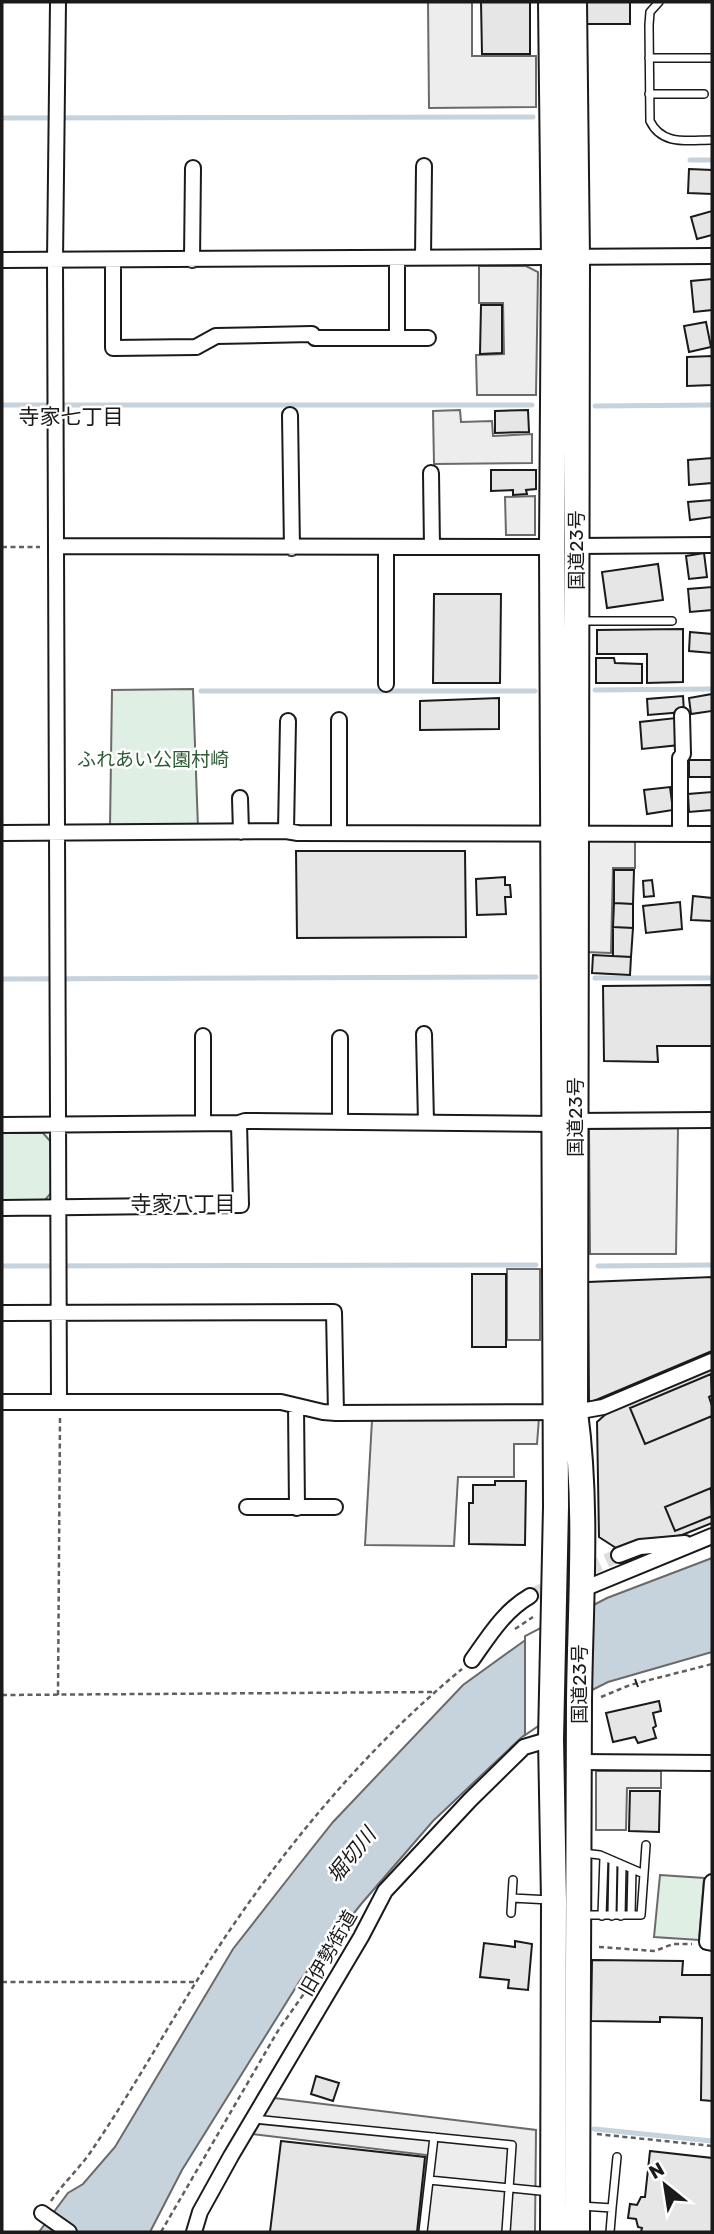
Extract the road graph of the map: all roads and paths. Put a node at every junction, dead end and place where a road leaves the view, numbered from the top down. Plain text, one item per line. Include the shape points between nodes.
1 (58, 2) edge
2 (551, 2) edge
3 (574, 2) edge
4 (659, 2) edge
5 (649, 58) junction
6 (712, 58) edge
7 (649, 94) junction
8 (704, 94) dead end
9 (712, 140) edge
10 (424, 166) dead end
11 (193, 168) dead end
12 (712, 256) edge
13 (423, 258) junction
14 (566, 258) junction
15 (397, 259) junction
16 (2, 260) edge
17 (113, 260) junction
18 (192, 260) junction
19 (55, 261) junction
20 (397, 338) junction
21 (428, 338) dead end
22 (290, 415) dead end
23 (430, 473) dead end
24 (712, 545) edge
25 (564, 546) junction
26 (2, 547) edge
27 (56, 547) junction
28 (432, 547) junction
29 (292, 548) junction
30 (386, 548) junction
31 (576, 621) junction
32 (672, 621) dead end
33 (386, 684) dead end
34 (682, 715) dead end
35 (340, 720) dead end
36 (288, 721) dead end
37 (240, 798) dead end
38 (286, 831) junction
39 (241, 832) junction
40 (2, 833) edge
41 (59, 833) junction
42 (339, 833) junction
43 (565, 833) junction
44 (680, 834) junction
45 (712, 834) edge
46 (424, 1034) dead end
47 (203, 1036) dead end
48 (340, 1038) dead end
49 (712, 1120) edge
50 (340, 1121) junction
51 (426, 1122) junction
52 (565, 1122) junction
53 (203, 1123) junction
54 (239, 1123) junction
55 (58, 1124) junction
56 (2, 1125) edge
57 (2, 1208) edge
58 (58, 1208) junction
59 (59, 1312) junction
60 (2, 1313) edge
61 (712, 1361) edge
62 (2, 1402) edge
63 (59, 1402) junction
64 (296, 1406) junction
65 (564, 1412) junction
66 (337, 1413) junction
67 (247, 1507) dead end
68 (335, 1507) dead end
69 (297, 1508) junction
70 (712, 1536) edge
71 (695, 1543) junction
72 (619, 1555) tunnel mouth
73 (580, 1593) junction
74 (530, 1596) tunnel mouth
75 (472, 1660) dead end
76 (712, 1664) edge
77 (2, 1695) edge
78 (58, 1695) junction
79 (590, 1701) junction
80 (552, 1728) junction
81 (579, 1762) junction
82 (712, 1763) edge
83 (646, 1845) dead end
84 (579, 1853) junction
85 (604, 1857) junction
86 (613, 1861) junction
87 (622, 1865) junction
88 (632, 1869) junction
89 (643, 1874) junction
90 (513, 1880) dead end
91 (712, 1882) edge
92 (512, 1898) junction
93 (554, 1900) junction
94 (511, 1913) dead end
95 (631, 1915) junction
96 (590, 1916) junction
97 (612, 1916) junction
98 (621, 1916) junction
99 (709, 1943) edge
100 (578, 1946) junction
101 (331, 1956) dead end
102 (2, 1982) edge
103 (196, 1982) junction
104 (252, 2119) junction
105 (569, 2124) junction
106 (434, 2137) junction
107 (712, 2146) edge
108 (617, 2157) dead end
109 (429, 2180) junction
110 (509, 2187) junction
111 (553, 2193) junction
112 (577, 2205) junction
113 (612, 2208) junction
114 (45, 2215) joint
115 (69, 2232) edge
116 (161, 2232) edge
117 (194, 2232) edge
118 (423, 2232) edge
119 (506, 2232) edge
120 (553, 2232) edge
121 (577, 2232) edge
122 (610, 2232) edge

1 - 19 street
2 - 14 highway, 国道23号
3 - 14 highway, 国道23号
4 - 5 lane via 650,12
5 - 6 lane
5 - 7 lane
7 - 8 lane
7 - 9 lane via 650,121 664,138
10 - 13 street
11 - 18 street
12 - 14 street
13 - 14 street
13 - 15 street
14 - 25 highway, 国道23号
15 - 18 street
15 - 20 street
16 - 19 street
17 - 18 street
17 - 19 street
17 - 20 street via 113,348 196,347 216,336
19 - 27 street
20 - 21 street
22 - 29 street
23 - 28 street
24 - 25 street
25 - 28 street
25 - 31 highway, 国道23号
25 - 43 highway, 国道23号
26 - 27 path
27 - 29 street
27 - 41 street
28 - 30 street
29 - 30 street
30 - 33 street
31 - 32 lane
31 - 43 highway, 国道23号
34 - 44 street
35 - 42 street
36 - 38 street
37 - 39 street
38 - 39 street
38 - 42 street
39 - 41 street
40 - 41 street
41 - 55 street
42 - 43 street
43 - 44 street
43 - 52 highway, 国道23号
44 - 45 street
46 - 51 street
47 - 53 street
48 - 50 street
49 - 52 street
50 - 51 street
50 - 54 street
51 - 52 street
52 - 65 highway, 国道23号
53 - 54 street
53 - 55 street
54 - 58 street via 241,1205
55 - 56 street
55 - 58 street
57 - 58 street
58 - 59 street
59 - 60 street
59 - 63 street
59 - 66 street via 334,1312
61 - 65 street via 603,1407
62 - 63 street
63 - 64 street via 281,1402
63 - 78 path
64 - 66 street
64 - 69 street
65 - 66 street
65 - 73 highway, 国道23号 via 581,1461
65 - 80 highway, 国道23号 via 552,1611
67 - 69 street
68 - 69 street
70 - 71 street
71 - 72 street via 674,1542
71 - 73 street
73 - 79 highway, 国道23号
74 - 75 street via 503,1618
76 - 79 path via 630,1685
77 - 78 path
78 - 103 path via 433,1692 356,1771 288,1852
79 - 81 highway, 国道23号
80 - 93 highway, 国道23号
80 - 104 street, 旧伊勢街道 via 524,1747 385,1891
81 - 82 street
81 - 84 highway, 国道23号
83 - 89 lane
84 - 85 lane
84 - 96 highway, 国道23号
85 - 86 lane
85 - 96 lane
86 - 87 lane
86 - 97 lane
87 - 88 lane
87 - 98 lane
88 - 89 lane
88 - 95 lane
89 - 95 lane via 641,1915
90 - 92 lane
91 - 99 street
92 - 93 lane
92 - 94 lane
93 - 105 highway, 国道23号
95 - 98 lane
96 - 97 lane
96 - 100 highway, 国道23号
97 - 98 lane
99 - 100 path via 673,1944 655,1951
100 - 105 highway, 国道23号
101 - 116 path via 279,2029
102 - 103 path
103 - 114 path via 93,2149 66,2180
104 - 106 lane
104 - 117 street, 旧伊勢街道 via 200,2212
105 - 107 path
105 - 111 highway, 国道23号
105 - 112 highway, 国道23号
106 - 109 lane
106 - 110 lane via 512,2145
108 - 113 lane
109 - 110 lane
109 - 118 lane
110 - 111 lane
110 - 119 lane
111 - 120 highway, 国道23号
112 - 113 lane
112 - 121 highway, 国道23号
113 - 122 lane
114 - 115 street

